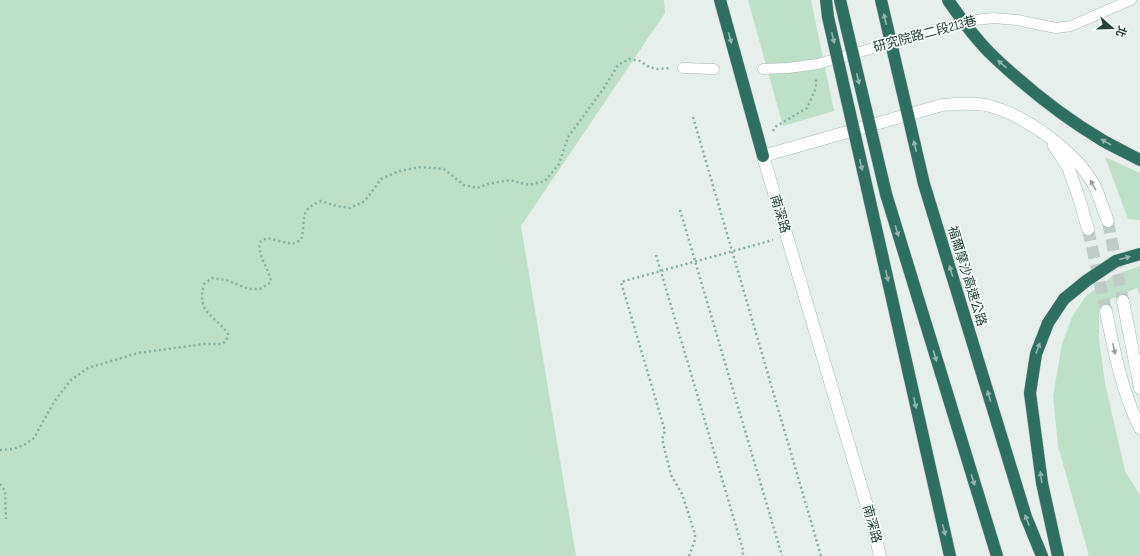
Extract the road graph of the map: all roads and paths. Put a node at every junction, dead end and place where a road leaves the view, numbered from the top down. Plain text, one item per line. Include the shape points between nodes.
1 (720, 0) edge
2 (826, 0) edge
3 (840, 0) edge
4 (881, 0) edge
5 (948, 0) edge
6 (1131, 0) edge
7 (818, 64) junction
8 (682, 68) joint
9 (714, 69) dead end
10 (763, 69) dead end
11 (693, 117) dead end
12 (1045, 134) junction
13 (763, 156) junction
14 (1140, 160) edge
15 (680, 210) dead end
16 (1108, 221) tunnel mouth
17 (1088, 229) tunnel mouth
18 (787, 236) junction
19 (733, 251) junction
20 (1140, 254) edge
21 (656, 255) dead end
22 (695, 261) junction
23 (660, 271) junction
24 (1123, 301) tunnel mouth
25 (1106, 311) tunnel mouth
26 (1140, 388) edge
27 (1140, 428) edge
28 (0, 450) edge
29 (0, 484) edge
30 (6, 518) dead end
31 (689, 556) edge
32 (743, 556) edge
33 (782, 556) edge
34 (821, 556) edge
35 (880, 556) edge
36 (950, 556) edge
37 (996, 556) edge
38 (1042, 556) edge
39 (1058, 556) edge

1 -> 13 highway
2 -> 36 highway, bridge
3 -> 37 highway, bridge via 886,194
38 -> 4 highway, 福爾摩沙高速公路, bridge via 1026,516 924,184
14 -> 5 highway, bridge via 1059,112 993,56
6 - 7 lane, 研究院路二段213巷 via 1070,26 1056,28 993,18 968,21
7 - 10 lane, 研究院路二段213巷
7 - 13 path via 816,88 807,108 775,127
8 - 9 lane
8 - 28 path via 658,69 629,59 618,65 568,137 559,164 545,181 529,185 510,180 477,188 464,186 444,170 421,167 399,171 381,179 365,201 350,208 321,201 310,205 304,214 304,232 301,240 292,244 267,238 260,242 258,250 270,274 271,282 260,289 249,289 226,280 212,278 204,284 201,292 203,307 208,315 224,328 228,334 226,341 222,344 138,352 88,368 70,380 34,438 24,446
11 - 19 path
12 - 13 main road via 1016,116 990,106 963,103 942,105
16 -> 12 main road via 1094,186 1076,160
12 - 17 main road via 1068,167
13 - 18 main road, 南深路
15 - 22 path
18 - 19 path
18 - 35 main road, 南深路
19 - 22 path
19 - 34 path
39 -> 20 highway via 1042,482 1030,393 1036,354 1048,323 1064,299 1116,261
21 - 23 path
22 - 23 path
22 - 33 path
23 - 31 path via 620,282 664,431 662,439 671,475 682,494 695,534
23 - 32 path
24 - 26 main road
25 -> 27 main road via 1116,359 1132,412
29 - 30 path via 5,491

